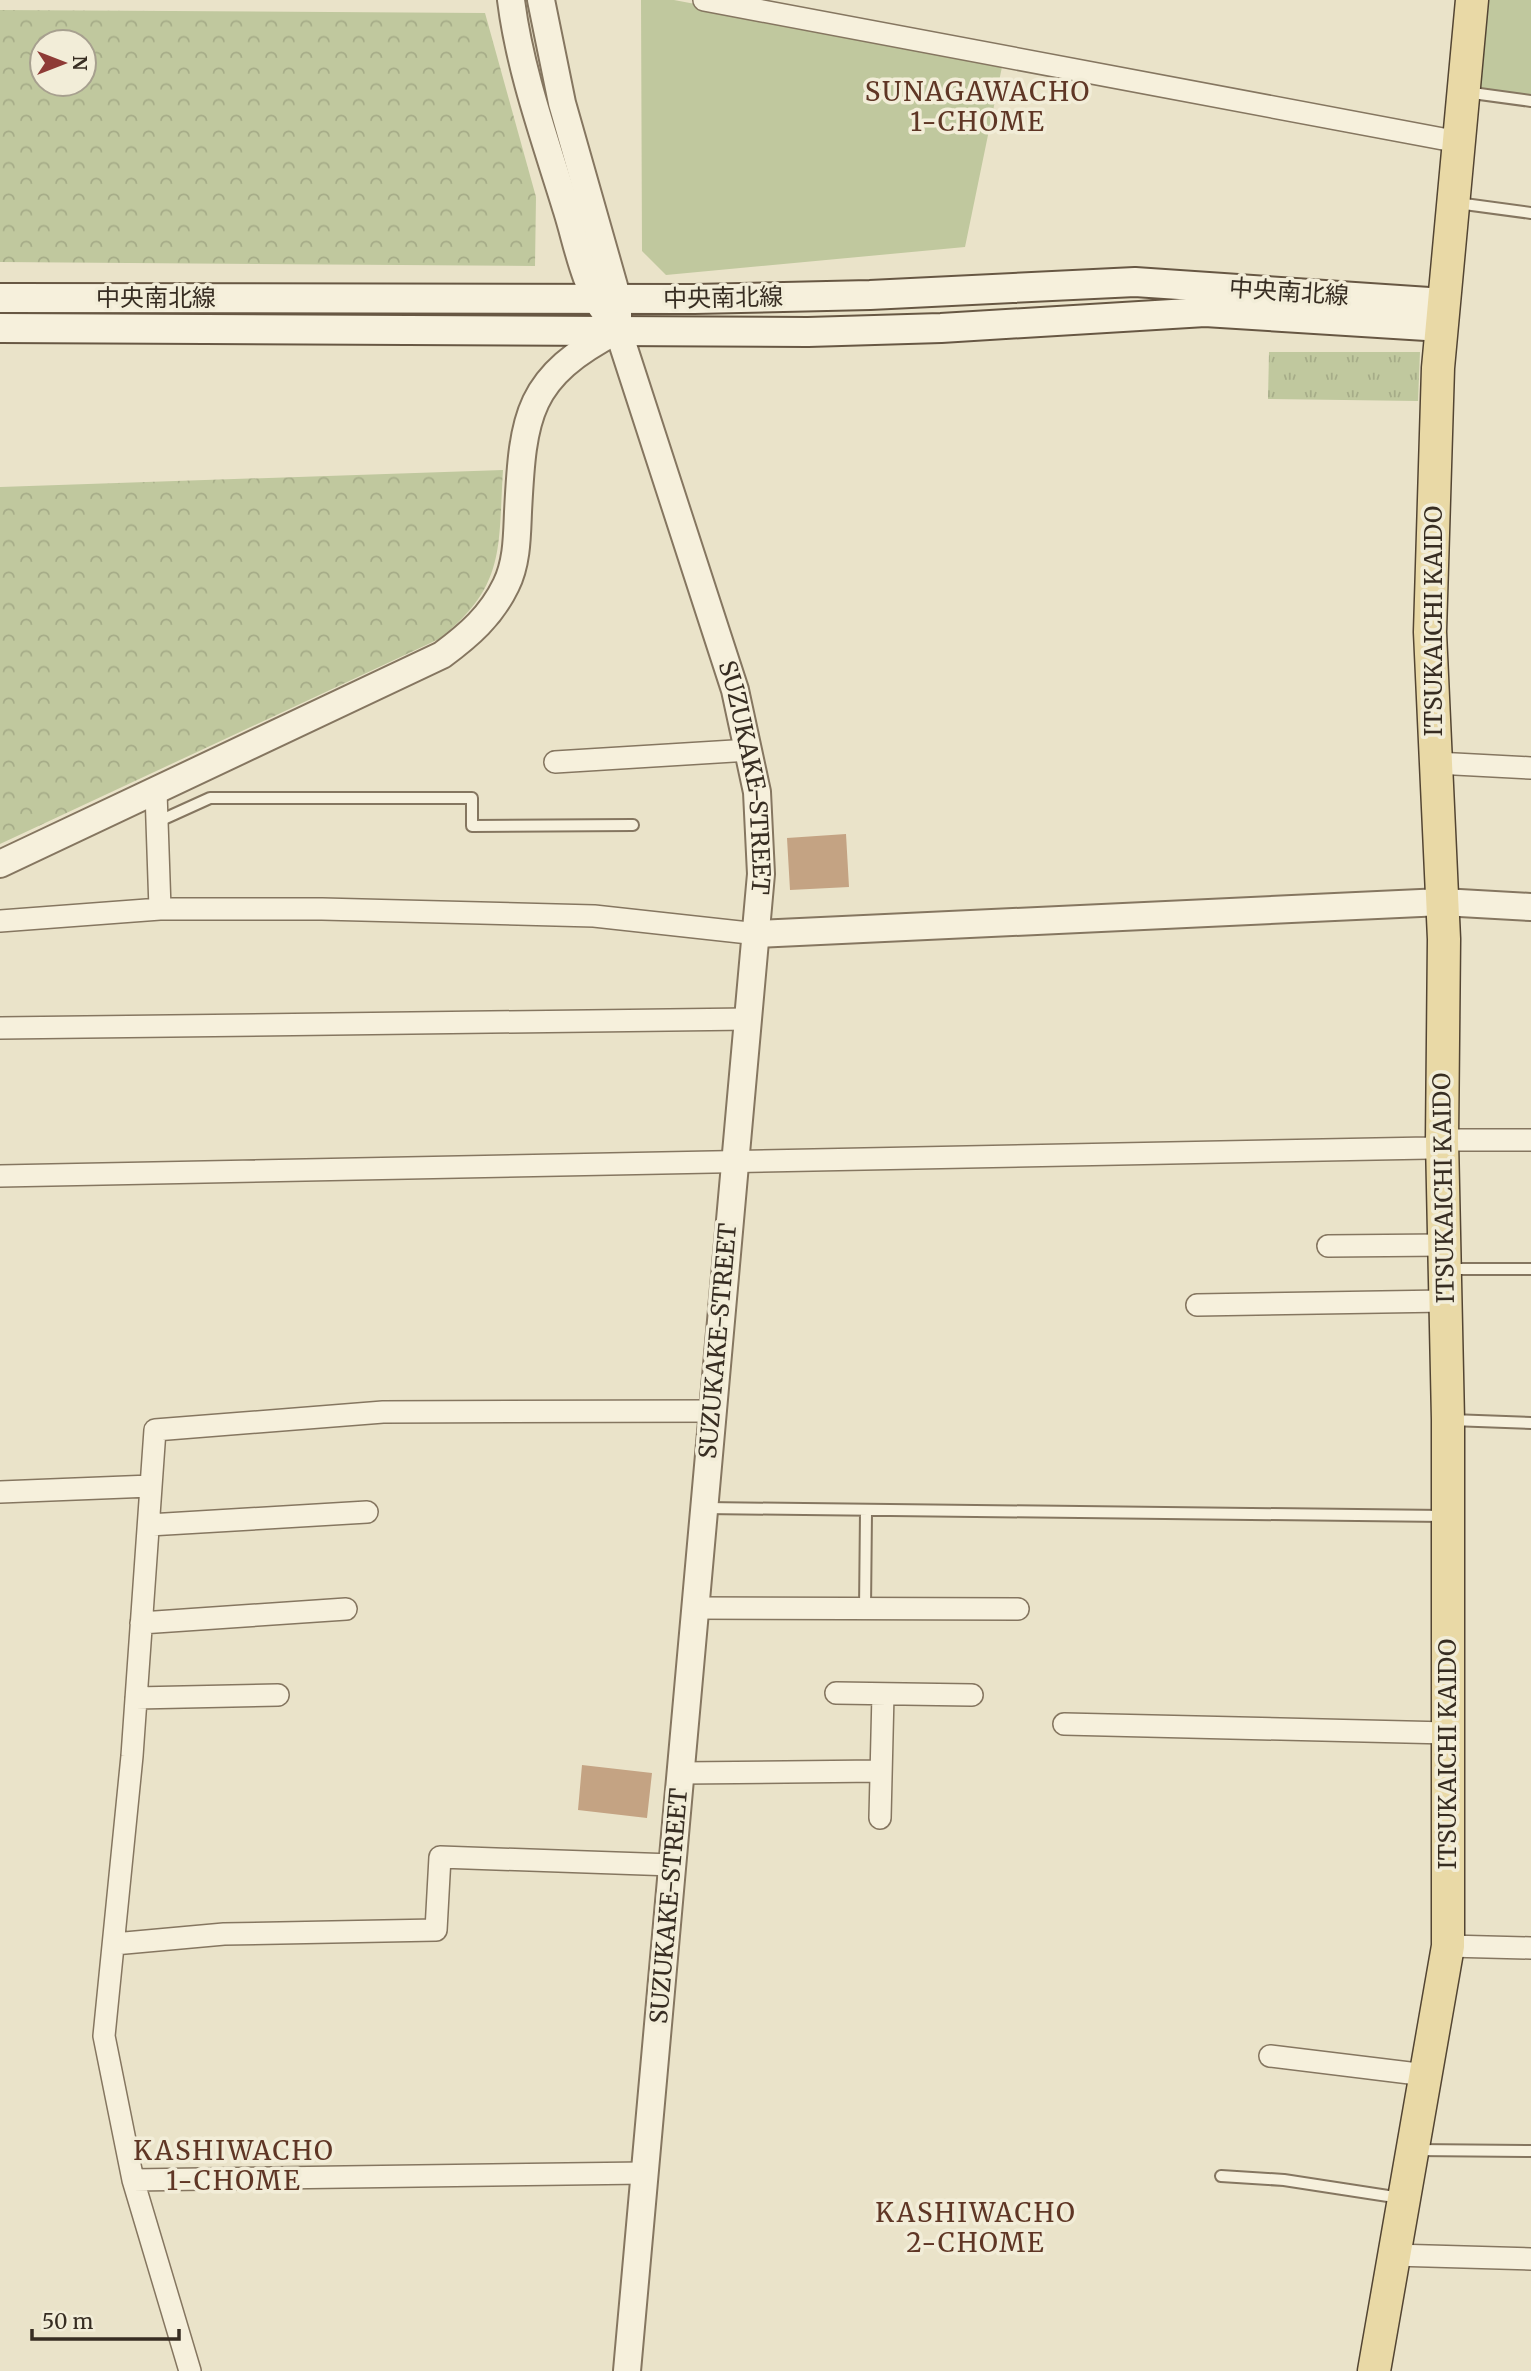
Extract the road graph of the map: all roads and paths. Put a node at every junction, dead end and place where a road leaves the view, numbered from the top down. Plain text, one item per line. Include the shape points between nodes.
1 (511, 0) edge
2 (541, 0) edge
3 (704, 0) edge
4 (1472, 0) edge
5 (1465, 92) junction
6 (1531, 101) edge
7 (1459, 142) junction
8 (1451, 202) junction
9 (1531, 213) edge
10 (0, 298) edge
11 (606, 299) junction
12 (1443, 315) junction
13 (0, 328) edge
14 (618, 330) junction
15 (750, 750) junction
16 (555, 762) dead end
17 (1436, 763) junction
18 (1531, 768) edge
19 (156, 792) junction
20 (157, 822) junction
21 (633, 825) dead end
22 (0, 864) edge
23 (1442, 902) junction
24 (1531, 907) edge
25 (160, 909) junction
26 (0, 921) edge
27 (758, 934) junction
28 (749, 1019) junction
29 (0, 1028) edge
30 (1442, 1140) junction
31 (1531, 1140) edge
32 (735, 1163) junction
33 (0, 1176) edge
34 (1328, 1246) dead end
35 (1444, 1257) junction
36 (1531, 1269) edge
37 (1446, 1301) junction
38 (1197, 1306) dead end
39 (712, 1411) junction
40 (1448, 1420) junction
41 (1531, 1423) edge
42 (151, 1486) junction
43 (0, 1492) edge
44 (702, 1508) junction
45 (367, 1512) dead end
46 (866, 1512) junction
47 (1448, 1516) junction
48 (149, 1525) junction
49 (694, 1608) junction
50 (346, 1609) dead end
51 (865, 1609) junction
52 (1018, 1609) dead end
53 (141, 1623) junction
54 (836, 1693) dead end
55 (883, 1694) junction
56 (278, 1695) dead end
57 (972, 1695) dead end
58 (136, 1698) junction
59 (1064, 1724) dead end
60 (1448, 1733) junction
61 (880, 1771) junction
62 (681, 1773) junction
63 (880, 1818) dead end
64 (673, 1865) junction
65 (114, 1944) junction
66 (1448, 1946) junction
67 (1531, 1948) edge
68 (1270, 2056) dead end
69 (1426, 2075) junction
70 (1412, 2150) junction
71 (1531, 2151) edge
72 (645, 2173) junction
73 (1220, 2176) dead end
74 (132, 2180) junction
75 (1404, 2198) junction
76 (1394, 2255) junction
77 (1531, 2259) edge
78 (190, 2371) edge
79 (627, 2371) edge
80 (1374, 2371) edge

1 - 11 street via 516,39
2 - 11 street
3 - 7 street
4 - 5 main road, ITSUKAICHI KAIDO
5 - 6 lane
5 - 7 main road, ITSUKAICHI KAIDO
7 - 8 main road, ITSUKAICHI KAIDO
8 - 9 lane
8 - 12 main road, ITSUKAICHI KAIDO
10 - 11 main road, 中央南北線
11 - 12 main road, 中央南北線 via 870,295 1135,282
11 - 14 street, SUZUKAKE-STREET
12 - 14 main road, 中央南北線 via 1205,312 897,330
12 - 17 main road, ITSUKAICHI KAIDO via 1429,579
13 - 14 main road, 中央南北線
14 - 15 street, SUZUKAKE-STREET via 735,690
14 - 19 street via 557,369 538,397 522,449 514,556 507,583 472,632 442,655
15 - 16 street
15 - 27 street, SUZUKAKE-STREET via 760,832
17 - 18 street
17 - 23 main road, ITSUKAICHI KAIDO
19 - 20 street
19 - 22 street
20 - 21 lane via 210,798 472,798 472,826
20 - 25 street
23 - 24 street
23 - 27 street
23 - 30 main road, ITSUKAICHI KAIDO
25 - 26 street
25 - 27 street via 594,916
27 - 28 street, SUZUKAKE-STREET
28 - 29 street
28 - 32 street, SUZUKAKE-STREET
30 - 31 street
30 - 32 street via 1429,1148
30 - 35 main road, ITSUKAICHI KAIDO
32 - 33 street
32 - 39 street, SUZUKAKE-STREET
34 - 35 street
35 - 36 lane
35 - 37 main road, ITSUKAICHI KAIDO
37 - 38 street
37 - 40 main road, ITSUKAICHI KAIDO
39 - 42 street via 383,1412 155,1430
39 - 44 street, SUZUKAKE-STREET
40 - 41 lane
40 - 47 main road, ITSUKAICHI KAIDO
42 - 43 street
42 - 48 street
44 - 46 lane
44 - 49 street, SUZUKAKE-STREET
45 - 48 street
46 - 47 lane
46 - 51 lane
47 - 60 main road, ITSUKAICHI KAIDO
48 - 53 street
49 - 51 street
49 - 62 street, SUZUKAKE-STREET
50 - 53 street
51 - 52 street
53 - 58 street
54 - 55 street
55 - 57 street
55 - 61 street
56 - 58 street
58 - 65 street
59 - 60 street
60 - 66 main road, ITSUKAICHI KAIDO
61 - 62 street
61 - 63 street
62 - 64 street, SUZUKAKE-STREET
64 - 65 street via 440,1857 436,1930 224,1934
64 - 72 street, SUZUKAKE-STREET
65 - 74 street via 104,2036
66 - 67 street
66 - 69 main road, ITSUKAICHI KAIDO
68 - 69 street
69 - 70 main road, ITSUKAICHI KAIDO
70 - 71 lane
70 - 75 main road, ITSUKAICHI KAIDO
72 - 74 street
72 - 79 street, SUZUKAKE-STREET
73 - 75 lane via 1284,2180
74 - 78 street
75 - 76 main road, ITSUKAICHI KAIDO
76 - 77 street
76 - 80 main road, ITSUKAICHI KAIDO

